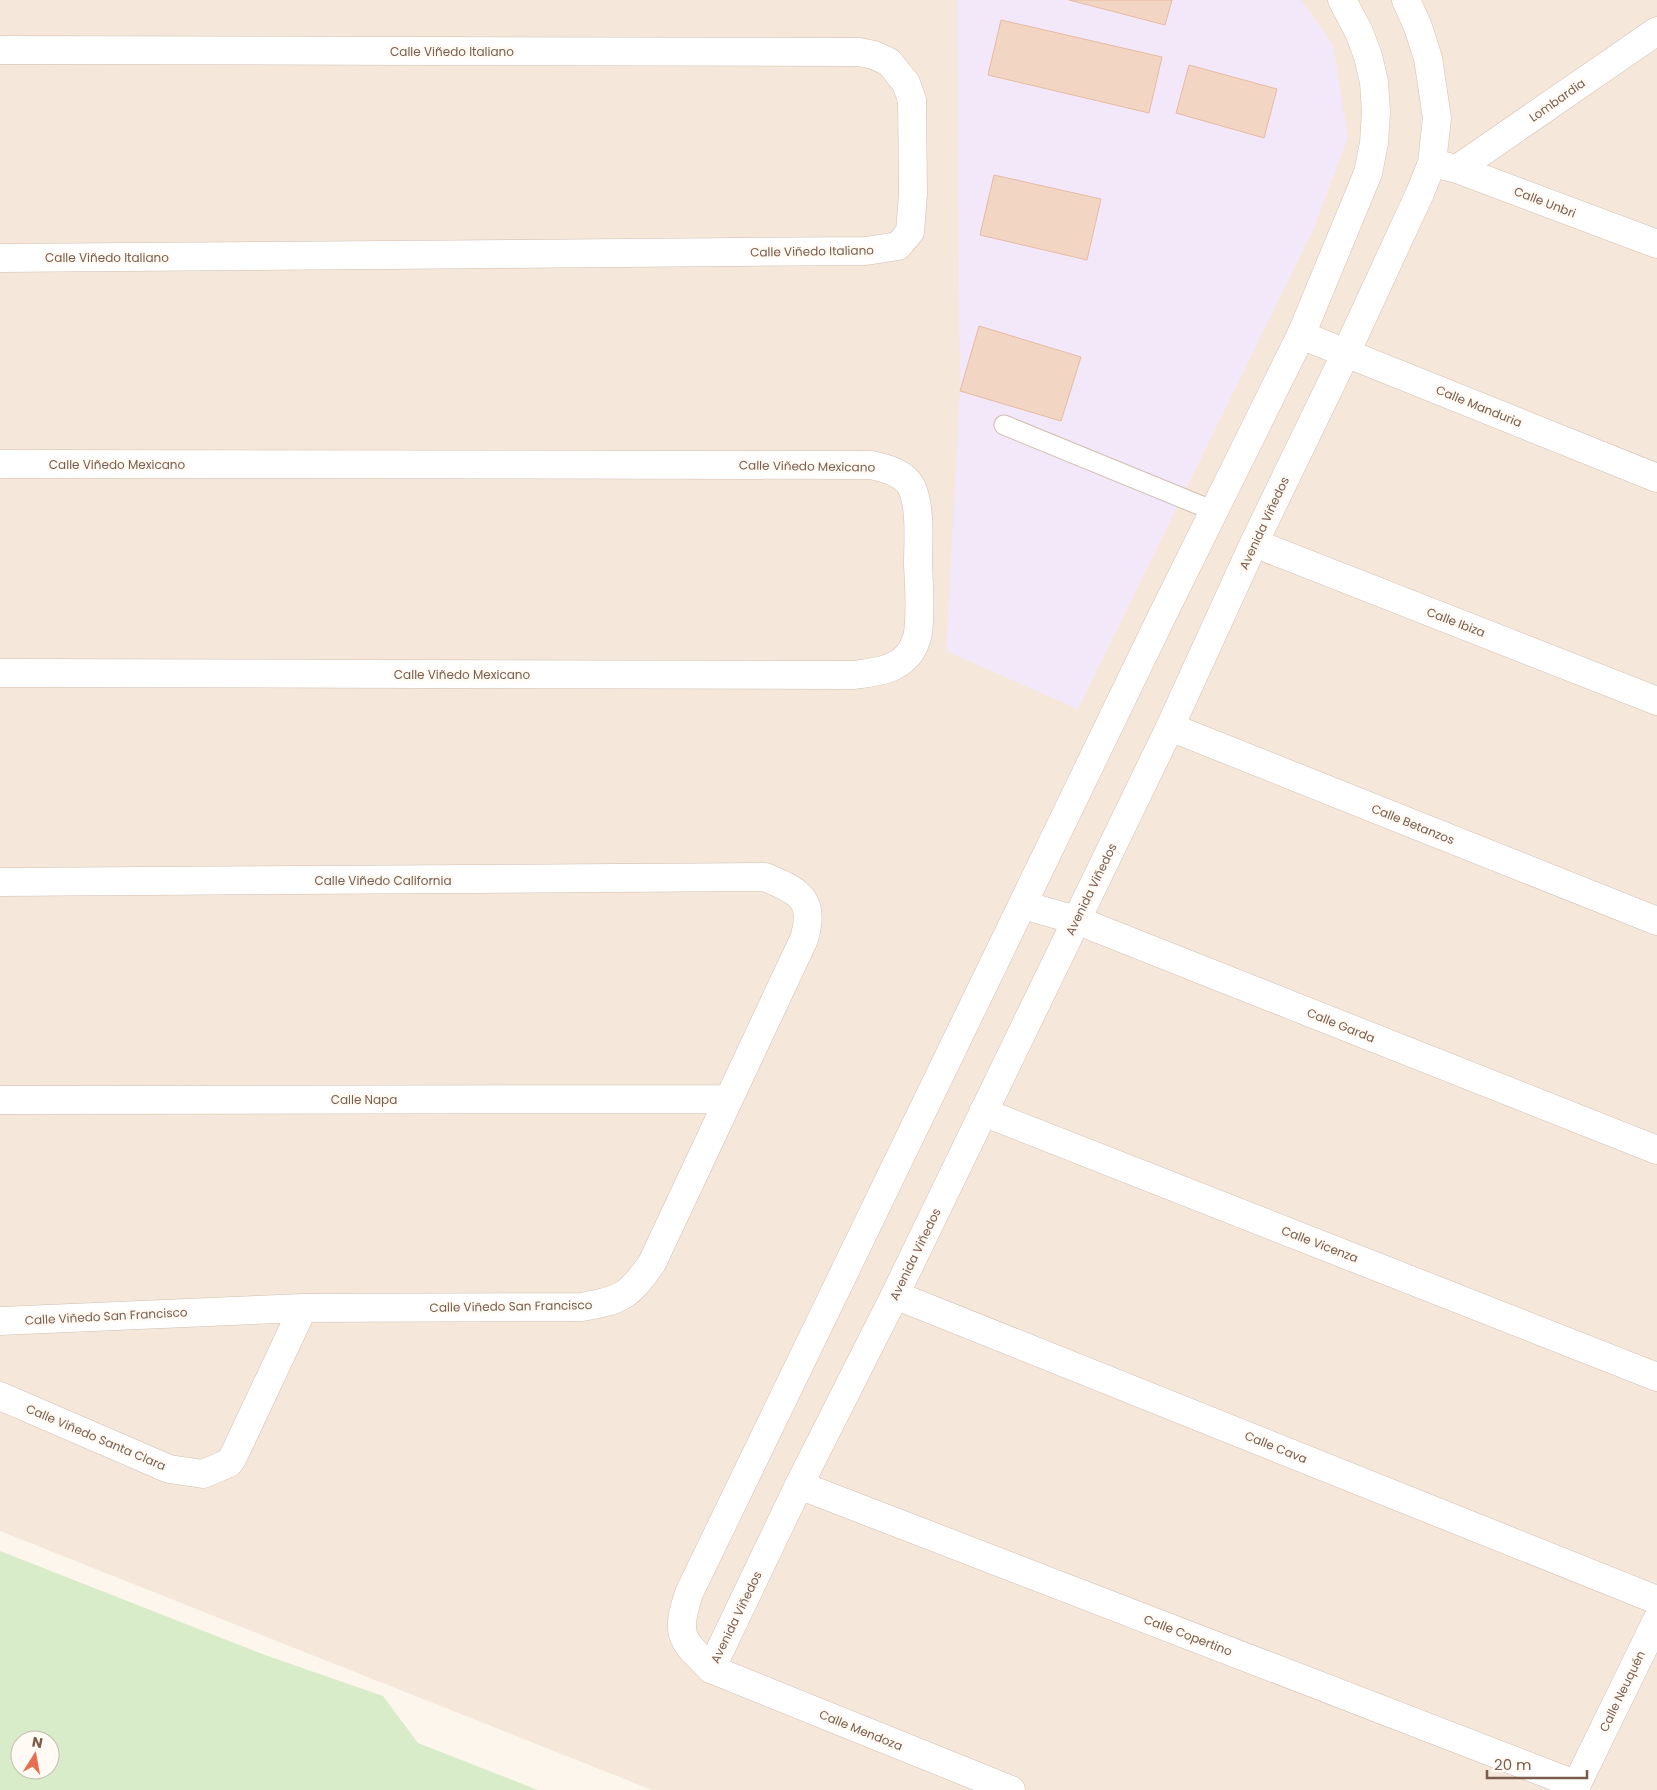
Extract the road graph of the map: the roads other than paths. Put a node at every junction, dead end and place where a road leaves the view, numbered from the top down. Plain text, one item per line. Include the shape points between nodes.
1 (1342, 0) edge
2 (1406, 0) edge
3 (1657, 32) edge
4 (0, 50) edge
5 (1445, 166) junction
6 (1657, 244) edge
7 (0, 258) edge
8 (1300, 335) junction
9 (1346, 353) junction
10 (1004, 426) dead end
11 (0, 464) edge
12 (1657, 478) edge
13 (1214, 511) junction
14 (1254, 543) junction
15 (0, 674) edge
16 (1657, 701) edge
17 (1170, 727) junction
18 (766, 877) joint
19 (0, 882) edge
20 (1023, 905) junction
21 (1076, 920) junction
22 (1657, 921) edge
23 (728, 1099) junction
24 (0, 1100) edge
25 (983, 1112) junction
26 (1657, 1150) edge
27 (895, 1295) junction
28 (303, 1308) junction
29 (0, 1321) edge
30 (1657, 1377) edge
31 (0, 1396) edge
32 (799, 1485) junction
33 (1657, 1600) edge
34 (1657, 1620) edge
35 (711, 1669) junction
36 (1575, 1787) edge
37 (1010, 1790) edge

1 - 8 street, Avenida Viñedos via 1359,32 1374,82 1374,143 1368,173
2 - 5 street, Avenida Viñedos via 1428,58
3 - 5 street, Lombardia
4 - 7 street, Calle Viñedo Italiano via 874,55 889,62 906,83 912,100 913,194 910,232 898,246 866,251
5 - 6 street, Calle Unbri
5 - 9 street, Avenida Viñedos via 1420,193
8 - 9 street, Calle Manduria
8 - 13 street, Avenida Viñedos
9 - 12 street, Calle Manduria
9 - 14 street, Avenida Viñedos
10 - 13 lane
11 - 15 street, Calle Viñedo Mexicano via 871,465 902,476 912,488 917,512 919,618 917,636 910,653 897,666 854,675
13 - 20 street, Avenida Viñedos
14 - 16 street, Calle Ibiza
14 - 17 street, Avenida Viñedos
17 - 21 street, Avenida Viñedos
17 - 22 street, Calle Betanzos
18 - 19 street, Calle Viñedo California
18 - 23 street, Calle Viñedo San Francisco via 791,888 805,903 808,926
20 - 21 street, Calle Garda
20 - 35 street, Avenida Viñedos via 690,1593 681,1626 682,1637
21 - 25 street, Avenida Viñedos
21 - 26 street, Calle Garda
23 - 24 street, Calle Napa
23 - 28 street, Calle Viñedo San Francisco via 652,1263 637,1285 623,1296 582,1307
25 - 27 street, Avenida Viñedos
25 - 30 street, Calle Vicenza
27 - 32 street, Avenida Viñedos
27 - 33 street, Calle Cava
28 - 29 street, Calle Viñedo San Francisco
28 - 31 street, Calle Viñedo Santa Clara via 233,1457 229,1463 203,1474 170,1469
32 - 35 street, Avenida Viñedos
32 - 36 street, Calle Copertino
34 - 36 street, Calle Neuquén
35 - 37 street, Calle Mendoza

